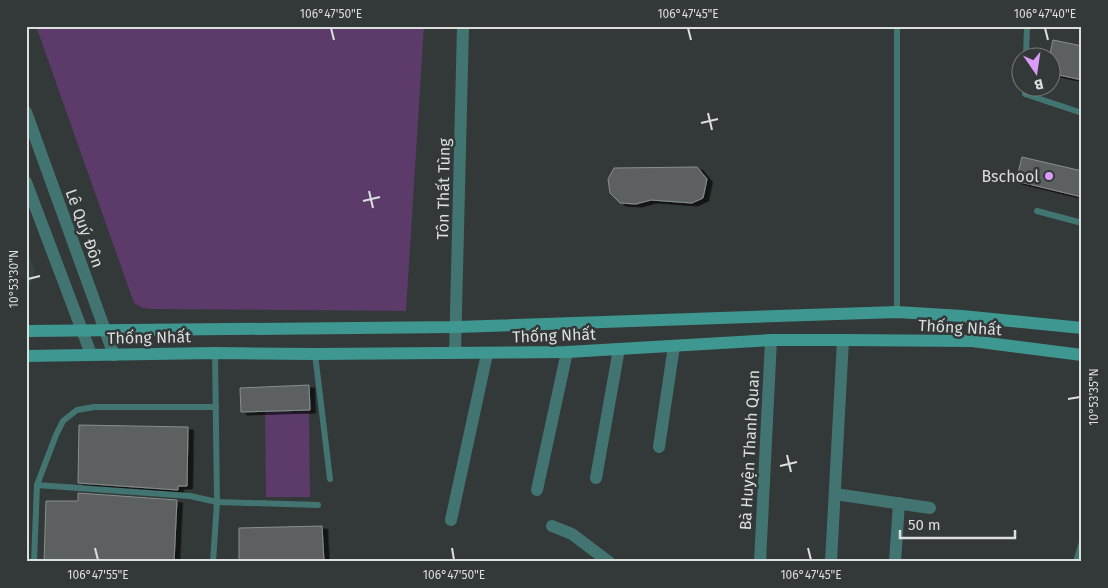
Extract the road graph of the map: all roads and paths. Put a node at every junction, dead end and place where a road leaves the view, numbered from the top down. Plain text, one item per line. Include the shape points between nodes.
1 (463, 26) edge
2 (897, 26) edge
3 (1027, 26) edge
4 (1026, 48) edge
5 (1037, 98) edge
6 (26, 112) edge
7 (1082, 113) edge
8 (26, 182) edge
9 (1037, 211) dead end
10 (1082, 223) edge
11 (897, 312) junction
12 (456, 327) junction
13 (1082, 328) edge
14 (81, 330) junction
15 (104, 330) junction
16 (26, 331) edge
17 (771, 340) junction
18 (843, 340) junction
19 (674, 346) junction
20 (618, 349) junction
21 (567, 352) junction
22 (215, 353) junction
23 (455, 353) junction
24 (91, 354) junction
25 (315, 354) junction
26 (487, 354) junction
27 (114, 355) junction
28 (26, 356) edge
29 (1082, 356) edge
30 (216, 408) junction
31 (659, 447) dead end
32 (596, 478) dead end
33 (330, 479) dead end
34 (37, 485) junction
35 (537, 490) dead end
36 (835, 494) junction
37 (216, 502) junction
38 (900, 503) junction
39 (318, 505) dead end
40 (930, 508) dead end
41 (451, 520) dead end
42 (552, 526) dead end
43 (1082, 542) edge
44 (34, 562) edge
45 (213, 562) edge
46 (609, 562) edge
47 (760, 562) edge
48 (832, 562) edge
49 (895, 562) edge
50 (1076, 562) edge

1 - 12 street, Tôn Thất Tùng
2 - 11 lane
3 - 4 lane
5 - 7 lane
6 - 15 street, Lê Quý Đôn
8 - 14 street
9 - 10 lane
11 - 12 main road, Thống Nhất
11 - 13 main road, Thống Nhất
12 - 15 main road, Thống Nhất
12 - 23 street, Tôn Thất Tùng
14 - 15 main road, Thống Nhất
14 - 16 main road, Thống Nhất
14 - 24 street
15 - 27 street, Lê Quý Đôn
17 - 18 main road, Thống Nhất
17 - 19 main road, Thống Nhất
17 - 47 street, Bà Huyện Thanh Quan
18 - 29 main road, Thống Nhất via 972,341
18 - 36 street
19 - 20 main road, Thống Nhất
19 - 31 street
20 - 21 main road, Thống Nhất
20 - 32 street
21 - 26 main road, Thống Nhất
21 - 35 street
22 - 25 main road, Thống Nhất
22 - 27 main road, Thống Nhất
22 - 30 lane
23 - 25 main road, Thống Nhất
23 - 26 main road, Thống Nhất
24 - 27 main road, Thống Nhất
24 - 28 main road, Thống Nhất
25 - 33 lane
26 - 41 street
30 - 34 lane via 94,407 76,410 63,421
30 - 37 lane
34 - 37 lane via 190,496
34 - 44 lane
36 - 38 street
36 - 48 street
37 - 39 lane
37 - 45 lane
38 - 40 street
38 - 49 street
42 - 46 street via 572,534
43 - 50 lane

